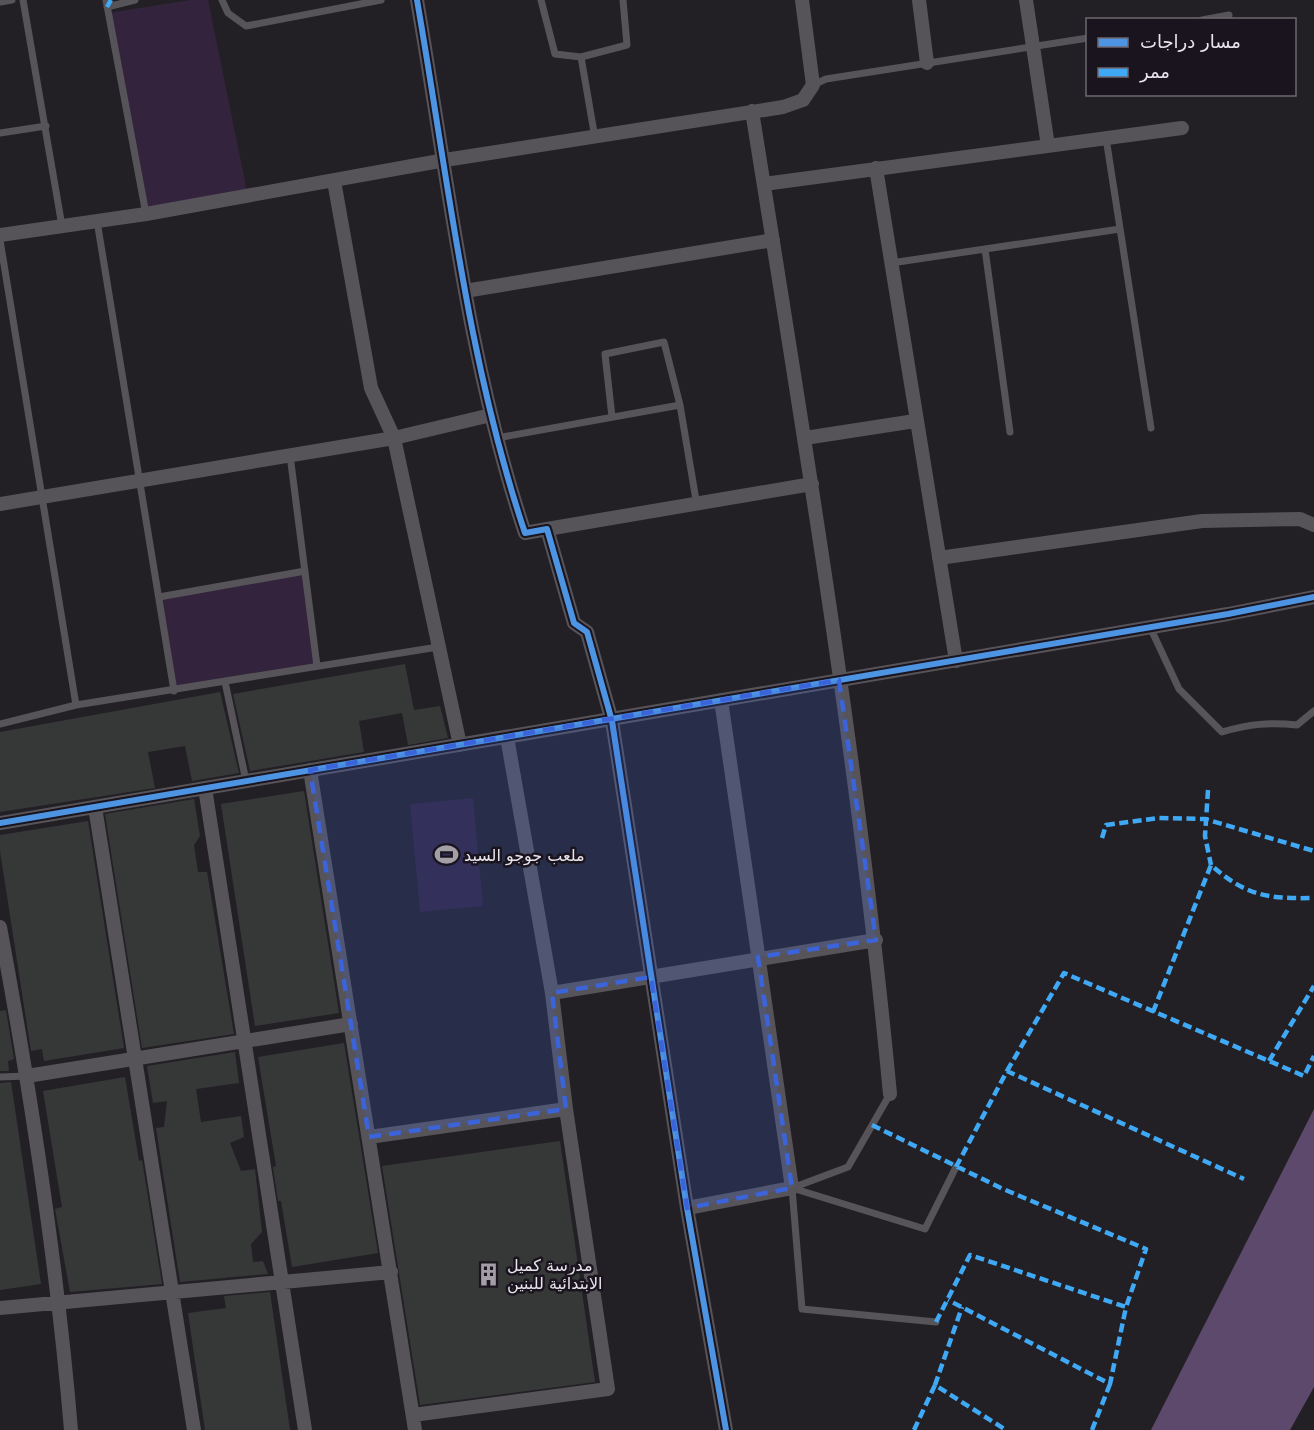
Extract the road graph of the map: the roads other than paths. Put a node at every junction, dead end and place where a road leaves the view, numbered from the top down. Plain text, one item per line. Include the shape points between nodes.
1 (12, 0) edge
2 (23, 0) edge
3 (135, 0) edge
4 (222, 0) edge
5 (381, 0) edge
6 (417, 0) edge
7 (541, 0) edge
8 (623, 0) edge
9 (801, 0) edge
10 (919, 0) edge
11 (1026, 0) edge
12 (0, 2) edge
13 (106, 3) edge
14 (1229, 15) dead end
15 (1213, 18) edge
16 (1086, 38) edge
17 (1033, 46) junction
18 (581, 57) junction
19 (927, 63) junction
20 (813, 85) junction
21 (752, 111) junction
22 (46, 126) junction
23 (1182, 128) dead end
24 (0, 133) edge
25 (594, 138) junction
26 (1106, 138) junction
27 (1048, 146) junction
28 (445, 160) junction
29 (876, 168) junction
30 (334, 181) junction
31 (764, 184) junction
32 (146, 214) junction
33 (98, 221) junction
34 (62, 226) junction
35 (1120, 229) junction
36 (0, 235) edge
37 (0, 240) edge
38 (773, 240) junction
39 (985, 249) junction
40 (891, 263) junction
41 (465, 291) junction
42 (680, 405) junction
43 (491, 415) junction
44 (612, 417) junction
45 (915, 421) junction
46 (1151, 428) dead end
47 (1010, 432) dead end
48 (394, 438) junction
49 (497, 438) junction
50 (805, 438) junction
51 (290, 455) junction
52 (140, 479) junction
53 (812, 484) junction
54 (40, 496) junction
55 (0, 504) edge
56 (697, 506) junction
57 (1314, 525) edge
58 (547, 529) junction
59 (939, 558) junction
60 (305, 571) junction
61 (159, 597) junction
62 (1314, 597) edge
63 (1150, 627) junction
64 (438, 646) junction
65 (956, 661) junction
66 (317, 666) junction
67 (839, 680) junction
68 (225, 682) junction
69 (174, 691) junction
70 (721, 700) junction
71 (75, 705) junction
72 (1314, 711) edge
73 (612, 721) junction
74 (0, 724) edge
75 (507, 737) junction
76 (460, 745) junction
77 (310, 770) junction
78 (246, 781) junction
79 (206, 788) junction
80 (95, 807) junction
81 (0, 823) edge
82 (0, 927) edge
83 (876, 940) junction
84 (758, 957) junction
85 (651, 977) junction
86 (552, 993) junction
87 (351, 1024) junction
88 (244, 1039) junction
89 (135, 1057) junction
90 (27, 1076) junction
91 (0, 1077) edge
92 (890, 1094) joint
93 (566, 1110) junction
94 (369, 1137) junction
95 (956, 1167) dead end
96 (792, 1188) junction
97 (687, 1208) junction
98 (391, 1272) junction
99 (282, 1281) junction
100 (172, 1293) junction
101 (60, 1304) junction
102 (0, 1308) edge
103 (936, 1322) dead end
104 (413, 1415) junction
105 (71, 1430) edge
106 (194, 1430) edge
107 (305, 1430) edge
108 (416, 1430) edge
109 (726, 1430) edge

1 - 12 lane
2 - 22 lane
3 - 13 lane
4 - 5 lane via 228,13 246,26
6 - 28 street
7 - 18 lane via 555,54
8 - 18 lane via 627,45
9 - 20 street
10 - 19 street
11 - 17 street
13 - 32 lane
14 - 15 lane
16 - 17 lane
17 - 19 lane
17 - 27 street
18 - 25 lane
19 - 20 lane via 826,79
20 - 21 street via 803,100
21 - 25 street
21 - 31 street
22 - 24 lane
22 - 34 lane
23 - 26 street
25 - 28 street
26 - 27 street
26 - 35 lane
27 - 29 street
28 - 30 street
28 - 41 street via 455,248
29 - 31 street
29 - 40 street
30 - 32 street
30 - 48 street via 371,388
31 - 38 street
32 - 33 street
33 - 34 street
33 - 52 lane
34 - 36 street
35 - 39 lane
35 - 46 lane
37 - 54 lane
38 - 41 street
38 - 50 street
39 - 40 lane
39 - 47 lane
40 - 45 street
41 - 43 street
42 - 44 lane
42 - 44 lane via 664,342 605,354
42 - 56 lane
43 - 48 street
43 - 49 street
44 - 49 lane
45 - 50 street
45 - 59 street
48 - 51 street
48 - 64 street
49 - 58 street via 525,532
50 - 53 street
51 - 52 street
51 - 60 lane
52 - 54 street
52 - 61 lane
53 - 56 street
53 - 67 street
54 - 55 street
54 - 71 lane
56 - 58 street
57 - 59 street via 1300,519 1202,522
58 - 73 street via 574,623 587,632
59 - 65 street
60 - 61 lane
60 - 66 lane
61 - 69 lane
62 - 63 street
63 - 65 street
63 - 72 lane via 1179,689 1222,732 1273,722 1297,725
64 - 66 lane
64 - 76 street
65 - 67 street
66 - 68 lane
67 - 70 street
67 - 83 street
68 - 69 lane
68 - 78 lane
69 - 71 lane
70 - 73 street
70 - 84 street
71 - 74 lane
73 - 75 street
73 - 85 street
75 - 76 street
75 - 86 street
76 - 77 street
77 - 78 street
77 - 87 street
78 - 79 street
79 - 80 street
79 - 88 street
80 - 81 street
80 - 89 street
82 - 90 street
83 - 84 street
83 - 92 street
84 - 85 street
84 - 96 street
85 - 86 street
85 - 97 street
86 - 93 street
87 - 88 street
87 - 94 street
88 - 89 street
88 - 99 street
89 - 90 street
89 - 100 street
90 - 91 lane
90 - 101 street
92 - 96 lane via 848,1167
93 - 94 street
93 - 104 street via 608,1389
94 - 98 street
95 - 96 lane via 926,1229
96 - 97 street
96 - 103 lane via 802,1309
97 - 109 street
98 - 99 street
98 - 104 street
99 - 100 street
99 - 107 street
100 - 101 street
100 - 106 street
101 - 102 street
101 - 105 street
104 - 108 street

